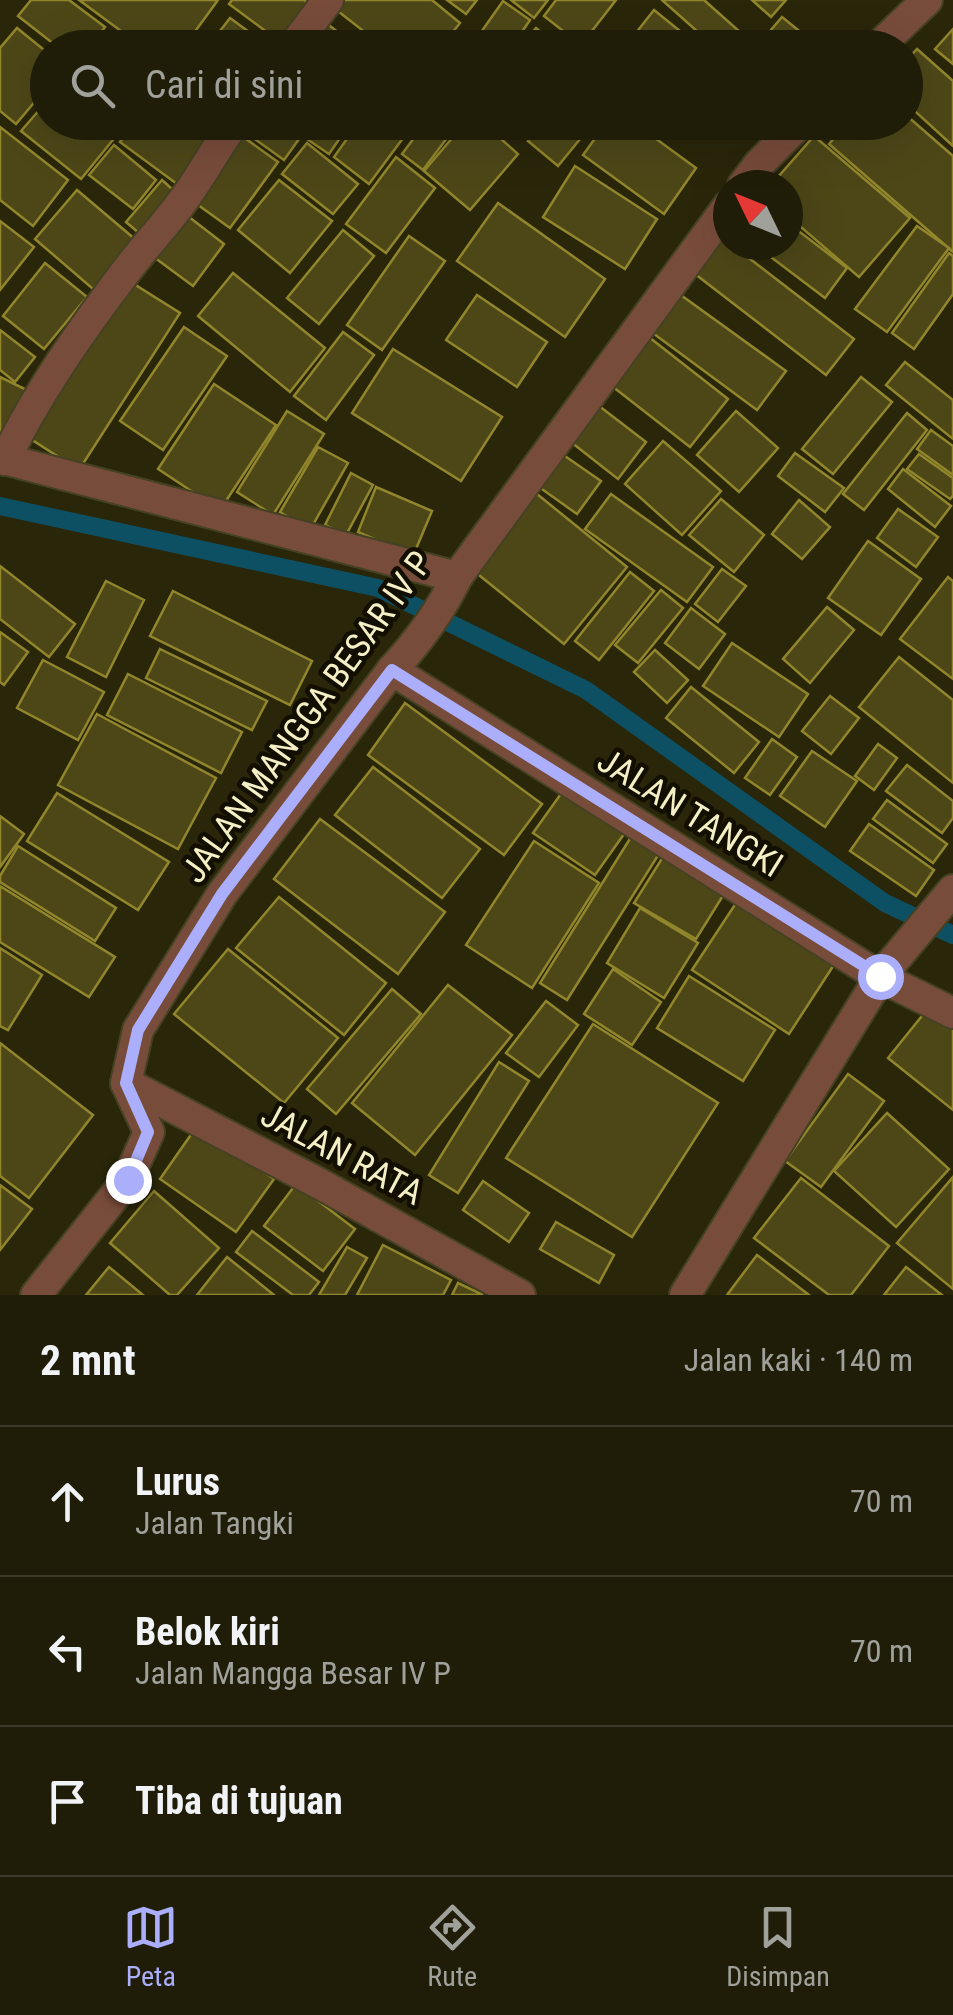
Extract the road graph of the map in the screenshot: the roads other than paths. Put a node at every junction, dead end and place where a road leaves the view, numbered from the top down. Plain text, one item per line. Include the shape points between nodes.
1 (328, 0) edge
2 (918, 2) edge
3 (306, 30) edge
4 (893, 30) edge
5 (222, 140) edge
6 (783, 140) edge
7 (754, 170) edge
8 (713, 227) edge
9 (2, 459) edge
10 (453, 583) junction
11 (401, 660) junction
12 (953, 890) edge
13 (880, 976) junction
14 (953, 1013) edge
15 (126, 1083) junction
16 (36, 1295) edge
17 (520, 1295) edge
18 (684, 1295) edge

1 - 3 street
2 - 4 street
5 - 9 street via 70,348
6 - 7 street
8 - 10 street, JALAN MANGGA BESAR IV P
9 - 10 street
10 - 11 street, JALAN MANGGA BESAR IV P
11 - 13 street, JALAN TANGKI
11 - 15 street, JALAN MANGGA BESAR IV P via 222,894 138,1030
12 - 13 street
13 - 14 street, JALAN TANGKI
13 - 18 street
15 - 16 street via 148,1132 128,1180
15 - 17 street, JALAN RATA

